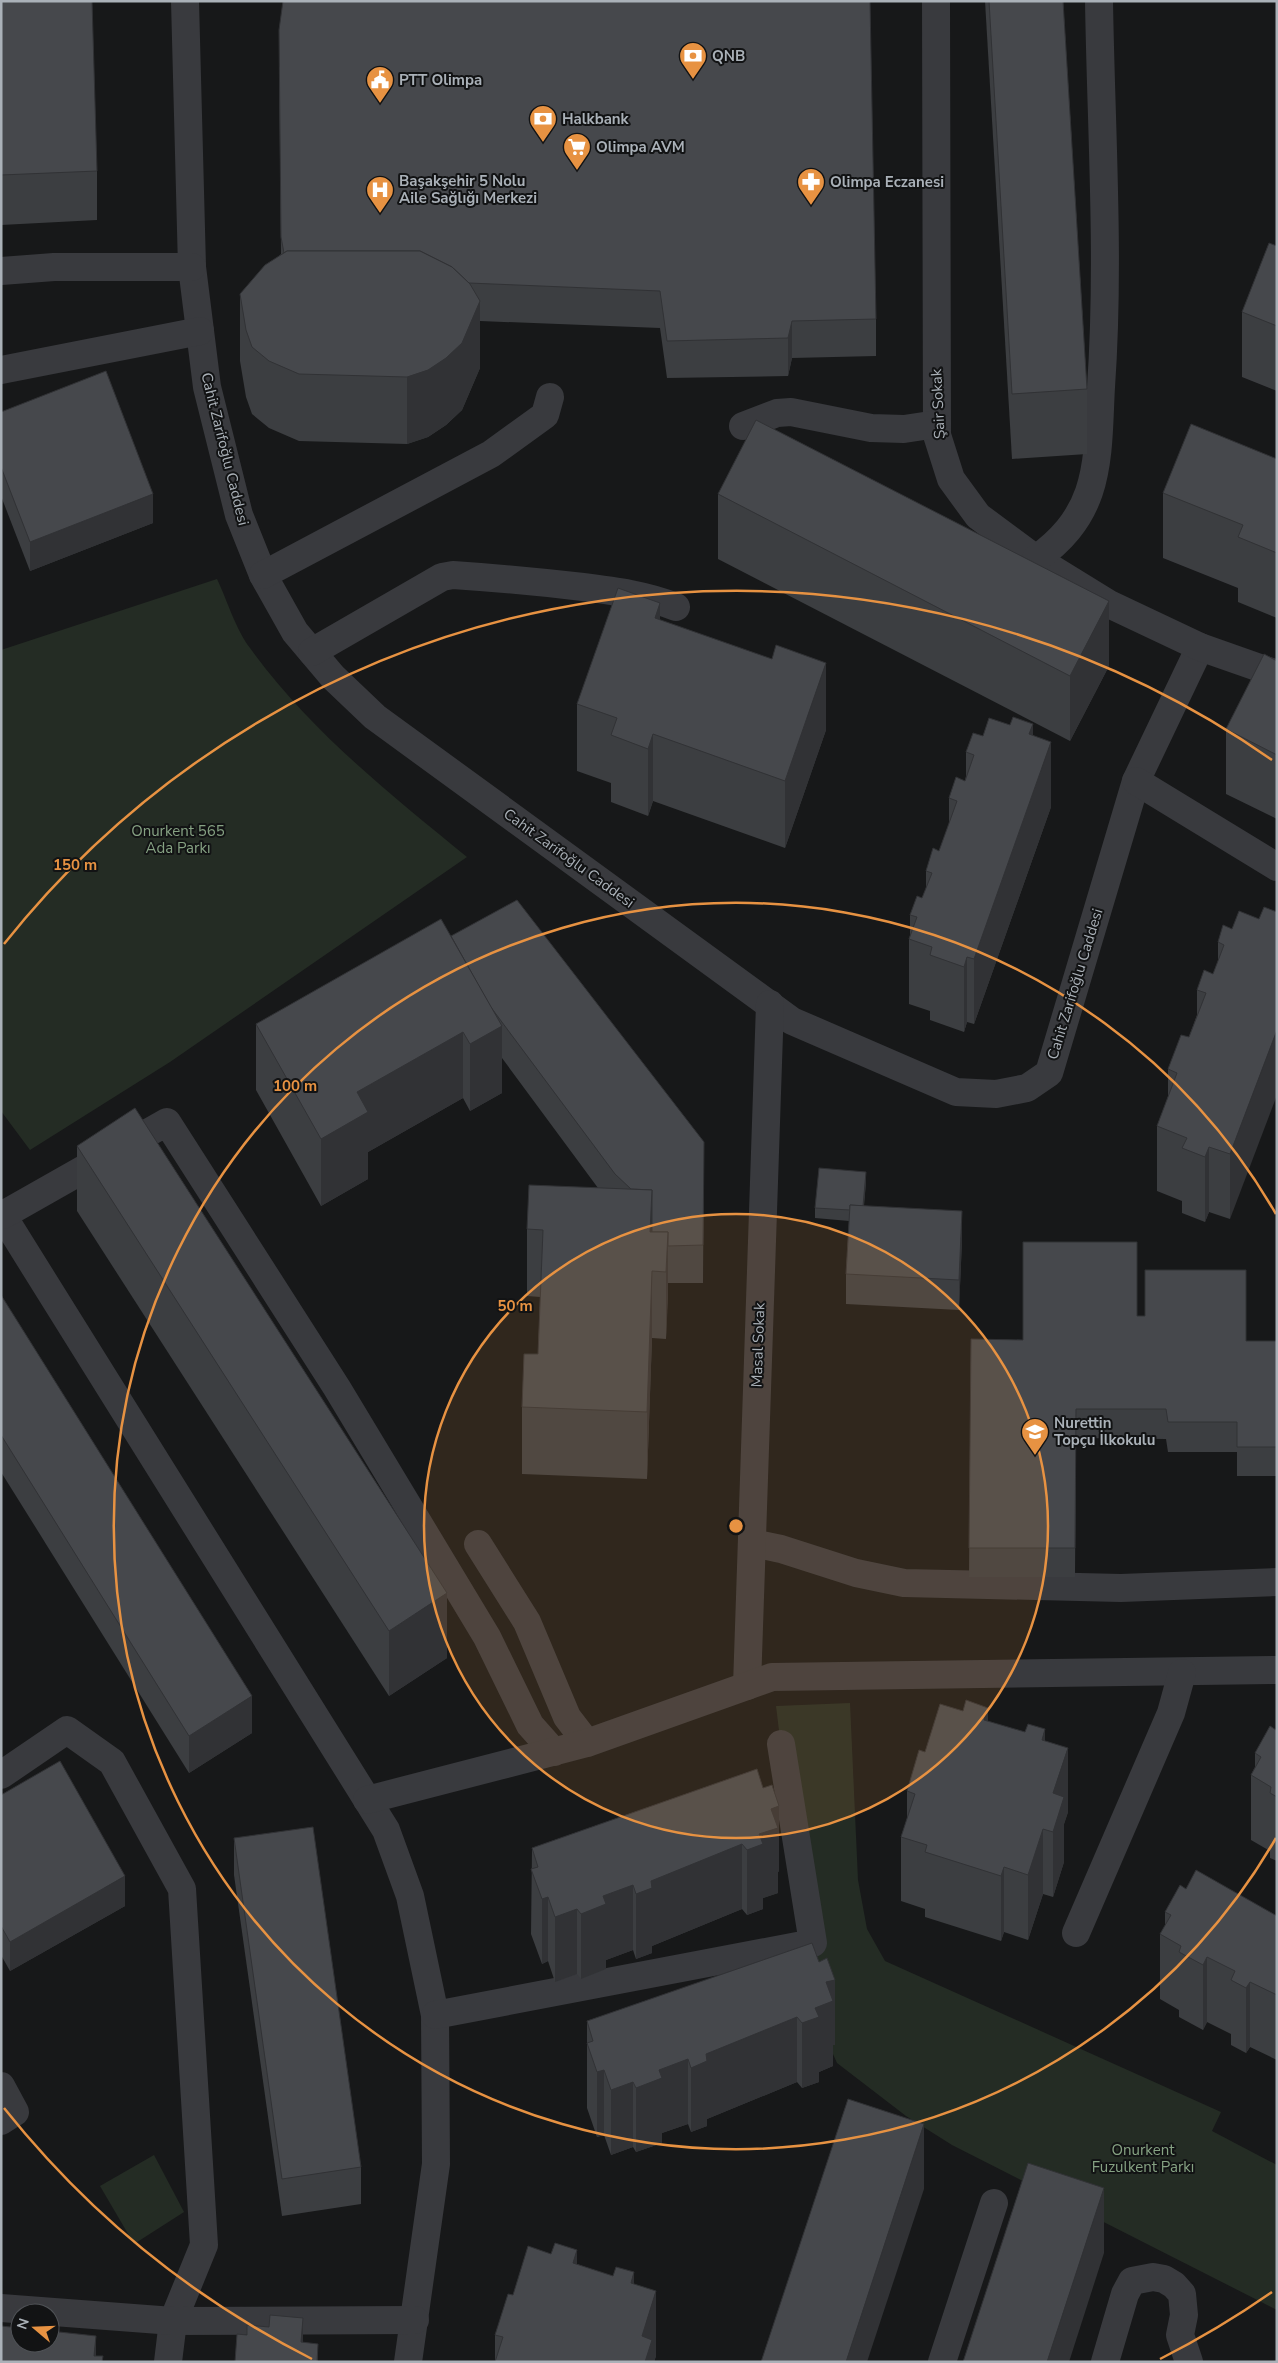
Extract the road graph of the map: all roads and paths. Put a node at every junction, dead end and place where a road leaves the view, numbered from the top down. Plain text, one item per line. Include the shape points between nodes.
1 (185, 1) edge
2 (936, 1) edge
3 (1099, 1) edge
4 (192, 267) junction
5 (1, 271) edge
6 (200, 331) junction
7 (1, 370) edge
8 (550, 397) dead end
9 (936, 424) junction
10 (743, 426) dead end
11 (1036, 559) junction
12 (263, 575) junction
13 (676, 607) dead end
14 (1200, 647) junction
15 (312, 652) junction
16 (1277, 674) edge
17 (1136, 781) junction
18 (1277, 867) edge
19 (770, 1004) junction
20 (2, 1214) edge
21 (752, 1543) junction
22 (478, 1544) dead end
23 (1277, 1582) edge
24 (1277, 1670) edge
25 (1182, 1673) junction
26 (747, 1686) junction
27 (587, 1743) junction
28 (781, 1744) dead end
29 (554, 1752) junction
30 (1, 1775) edge
31 (367, 1800) junction
32 (1076, 1933) dead end
33 (435, 2015) junction
34 (1, 2086) edge
35 (1, 2121) edge
36 (994, 2203) dead end
37 (1, 2308) edge
38 (415, 2320) junction
39 (174, 2321) junction
40 (168, 2362) edge
41 (408, 2362) edge
42 (942, 2362) edge
43 (1105, 2362) edge
44 (1189, 2362) edge

1 - 4 street, Cahit Zarifoğlu Caddesi
2 - 9 street, Şair Sokak
3 - 11 street via 1104,271 1098,445 1089,492 1079,513 1057,544
4 - 5 street via 54,267
4 - 6 street, Cahit Zarifoğlu Caddesi
6 - 7 street
6 - 12 street, Cahit Zarifoğlu Caddesi via 207,387 239,515
8 - 12 street via 546,415 491,454
9 - 10 street via 904,429 870,428 790,412 777,413
9 - 11 street, Şair Sokak via 951,479 978,516
11 - 14 street, Şair Sokak via 1110,604
12 - 15 street, Cahit Zarifoğlu Caddesi via 295,632
13 - 15 street via 655,598 616,591 453,575 442,577
14 - 16 street, Şair Sokak
14 - 17 street, Cahit Zarifoğlu Caddesi
15 - 19 street, Cahit Zarifoğlu Caddesi via 375,717
17 - 18 street
17 - 19 street, Cahit Zarifoğlu Caddesi via 1049,1073 1027,1088 996,1094 956,1092 792,1021
19 - 21 street, Masal Sokak
20 - 29 street via 167,1122 412,1513 487,1638 530,1725
20 - 31 street
21 - 23 street via 856,1573 904,1583 1121,1588
21 - 26 street, Masal Sokak
22 - 27 street via 527,1622 568,1717
24 - 25 street
25 - 26 street via 772,1677
25 - 32 street via 1170,1713
26 - 27 street
27 - 29 street
28 - 33 street via 813,1943
29 - 31 street
30 - 39 street via 66,1730 112,1762 182,1889 204,2246
31 - 33 street via 386,1830 410,1896
33 - 38 street via 436,2164
34 - 35 street via 15,2112
36 - 42 street
37 - 39 street
38 - 39 street
38 - 41 street
39 - 40 street
43 - 44 street via 1125,2294 1132,2281 1153,2277 1174,2285 1182,2294 1184,2315 1180,2335

